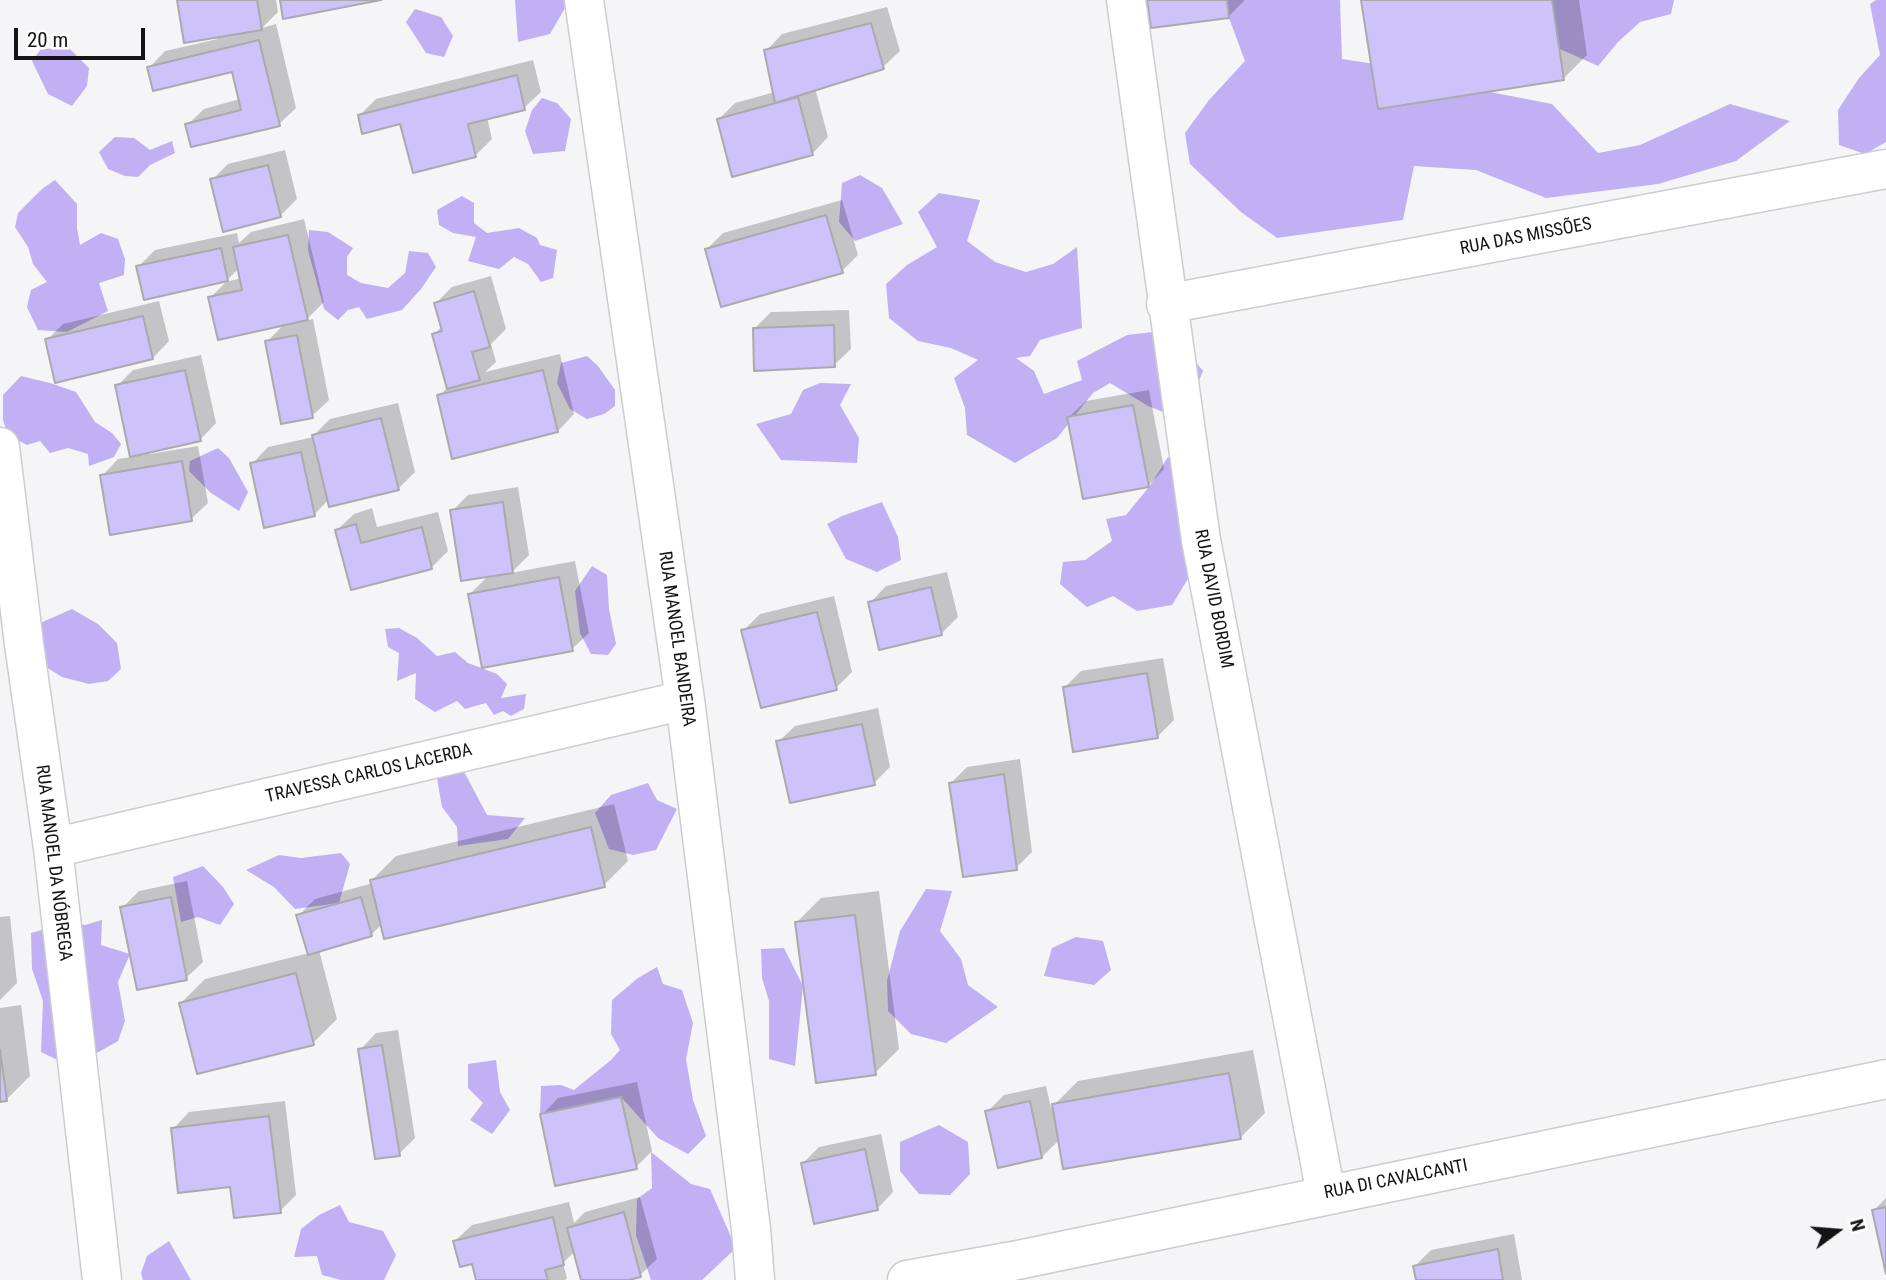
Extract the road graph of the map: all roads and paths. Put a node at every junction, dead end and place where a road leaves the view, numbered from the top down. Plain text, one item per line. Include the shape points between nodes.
1 (584, 0) edge
2 (1126, 0) edge
3 (1886, 169) edge
4 (1167, 303) junction
5 (0, 447) edge
6 (12, 645) edge
7 (685, 699) junction
8 (53, 848) junction
9 (1886, 1079) edge
10 (1326, 1194) junction
11 (102, 1280) edge
12 (755, 1280) edge
13 (907, 1280) edge

1 - 7 street, RUA MANOEL BANDEIRA
2 - 4 street, RUA DAVID BORDIM
3 - 4 street, RUA DAS MISSÕES
4 - 10 street, RUA DAVID BORDIM via 1201,540
5 - 6 street, RUA MANOEL DA NÓBREGA
6 - 8 street, RUA MANOEL DA NÓBREGA
7 - 8 street, TRAVESSA CARLOS LACERDA
7 - 12 street, RUA MANOEL BANDEIRA
8 - 11 street, RUA MANOEL DA NÓBREGA
9 - 10 street, RUA DI CAVALCANTI
10 - 13 street, RUA DI CAVALCANTI

